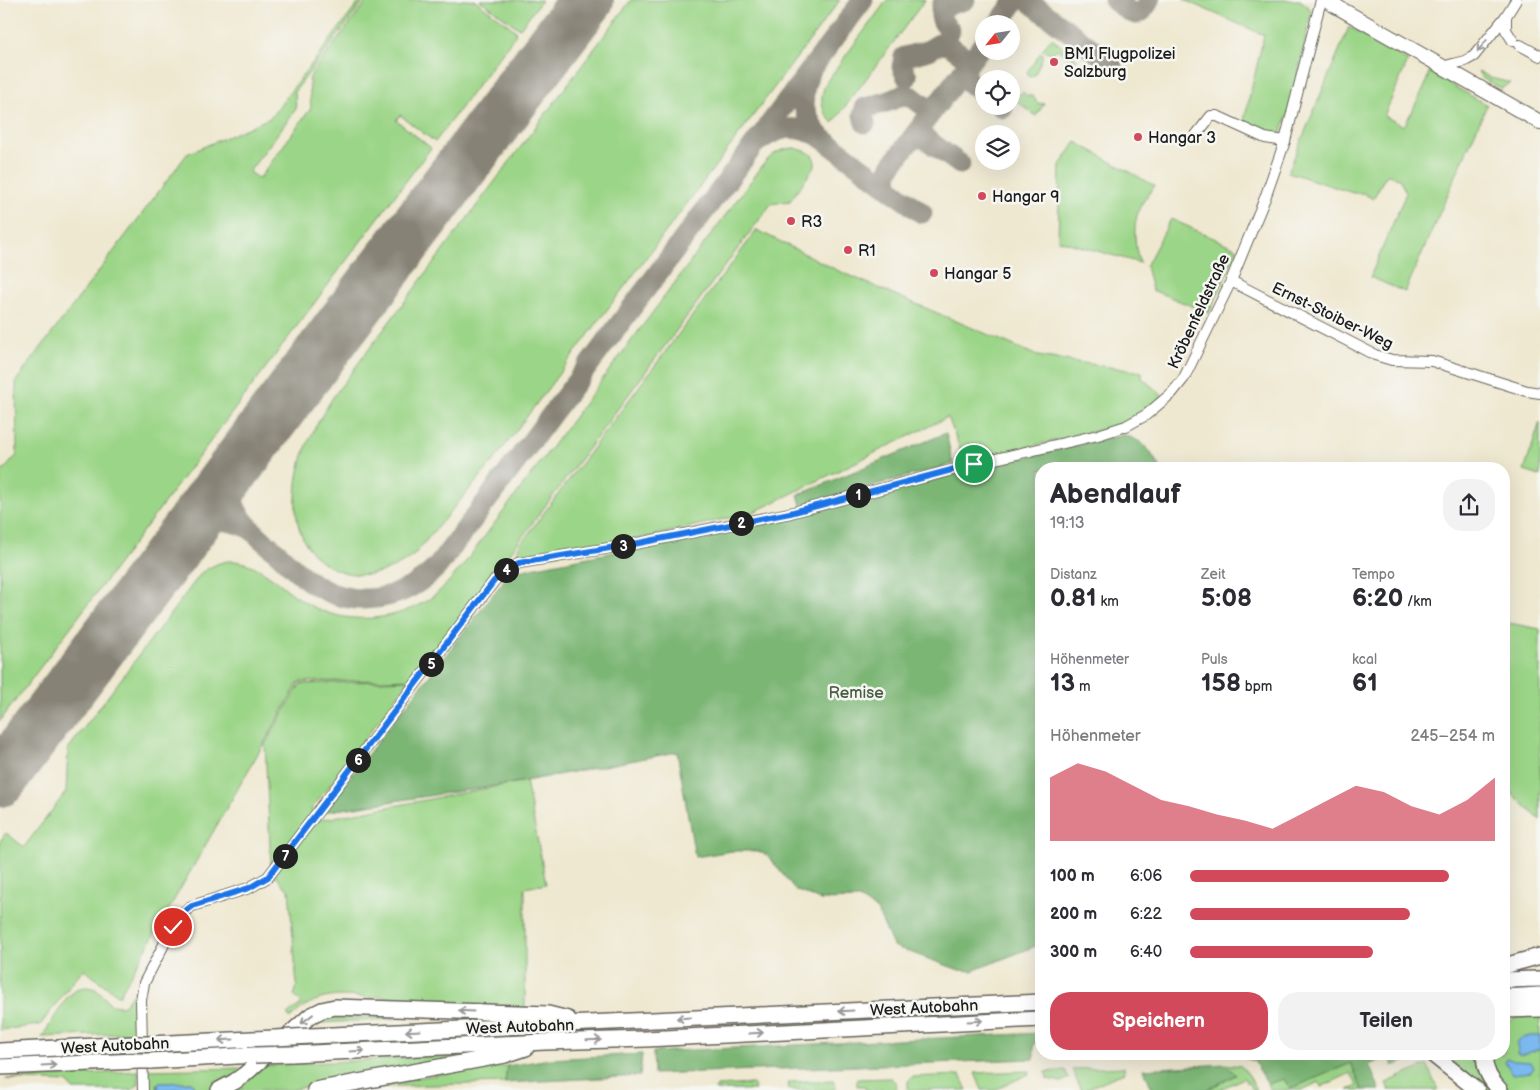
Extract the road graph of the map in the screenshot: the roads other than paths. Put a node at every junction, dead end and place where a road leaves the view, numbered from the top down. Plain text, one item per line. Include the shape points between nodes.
1 (1321, 0) edge
2 (1325, 0) edge
3 (1516, 0) edge
4 (1506, 16) junction
5 (1540, 56) edge
6 (1445, 66) junction
7 (1540, 122) edge
8 (1196, 135) dead end
9 (1285, 141) junction
10 (1231, 282) junction
11 (1540, 393) edge
12 (1540, 956) edge
13 (1510, 965) edge
14 (1540, 966) edge
15 (1510, 967) edge
16 (1540, 979) edge
17 (1510, 980) edge
18 (1540, 995) edge
19 (1510, 997) edge
20 (1035, 1002) edge
21 (1540, 1009) edge
22 (1510, 1010) edge
23 (1525, 1010) junction
24 (1510, 1017) edge
25 (1035, 1018) edge
26 (584, 1022) junction
27 (142, 1040) junction
28 (545, 1042) junction
29 (0, 1051) edge
30 (1440, 1060) edge
31 (1485, 1060) edge
32 (0, 1068) edge
33 (143, 1090) edge
34 (219, 1090) edge
35 (315, 1090) edge
36 (1477, 1090) edge
37 (1500, 1090) edge

1 - 9 street, Kröbenfeldstraße
2 - 6 main road
3 - 4 street
4 - 5 street via 1506,30 1516,43
4 -> 6 street via 1474,56
6 - 7 main road
8 - 9 street via 1211,116 1217,116 1265,138
9 - 10 street, Kröbenfeldstraße
10 - 11 street, Ernst-Stoiber-Weg via 1375,355 1392,360 1432,361
10 - 27 street, Kröbenfeldstraße via 1184,378 1146,415 1113,431 790,513 519,563 508,569 494,581 268,877 249,888 192,906 179,917 144,983
12 - 13 highway
14 - 15 highway
16 - 17 highway
18 - 19 highway
20 -> 26 highway, West Autobahn
21 - 23 highway
22 - 23 highway
23 - 24 highway
28 -> 25 highway, West Autobahn
26 -> 27 highway, West Autobahn, bridge via 275,1038
26 -> 34 highway via 548,1014 335,1007 310,1016 244,1075
27 - 29 highway, West Autobahn
27 - 33 street, Kröbenfeldstraße
32 -> 28 highway, West Autobahn, bridge
28 - 35 highway via 505,1055
30 - 36 highway
31 - 37 highway via 1488,1075

